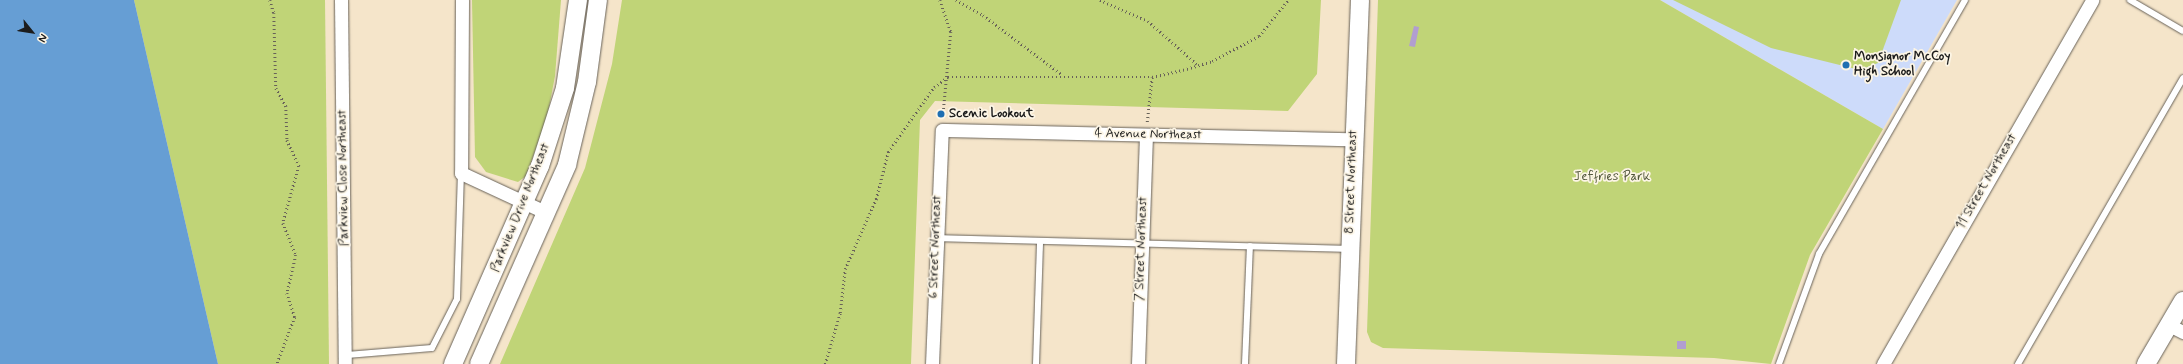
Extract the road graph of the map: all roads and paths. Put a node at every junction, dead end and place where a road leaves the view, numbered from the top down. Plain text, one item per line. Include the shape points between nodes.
1 (270, 0) edge
2 (341, 0) edge
3 (462, 0) edge
4 (578, 0) edge
5 (598, 0) edge
6 (940, 0) edge
7 (956, 0) edge
8 (1100, 0) edge
9 (1360, 0) edge
10 (1965, 0) edge
11 (2092, 0) edge
12 (2130, 0) edge
13 (2183, 31) edge
14 (1197, 64) dead end
15 (1062, 75) dead end
16 (1152, 77) dead end
17 (2183, 78) edge
18 (942, 130) junction
19 (1146, 135) junction
20 (1353, 139) junction
21 (461, 173) junction
22 (526, 203) junction
23 (547, 213) junction
24 (936, 238) junction
25 (1040, 241) junction
26 (1142, 243) junction
27 (1250, 246) junction
28 (1350, 249) junction
29 (2183, 300) edge
30 (2176, 328) edge
31 (348, 361) edge
32 (277, 364) edge
33 (453, 364) edge
34 (479, 364) edge
35 (932, 364) edge
36 (1036, 364) edge
37 (1138, 364) edge
38 (1245, 364) edge
39 (1346, 364) edge
40 (1355, 364) edge
41 (1778, 364) edge
42 (1883, 364) edge
43 (2018, 364) edge
44 (2146, 364) edge

1 - 32 path via 274,13 276,88 286,106 287,140 299,166 283,223 296,255 287,294 294,317
2 - 31 street, Parkview Close Northeast
3 - 21 street
4 - 22 main road, Parkview Drive Northeast via 565,88
5 - 23 main road, Parkview Drive Northeast via 581,105 567,165
6 - 18 path via 951,32
7 - 15 path via 983,15
8 - 14 path via 1148,21
9 - 20 main road, 8 Street Northeast
10 - 41 lane via 1819,254
11 - 42 street, 11 Street Northeast
12 - 13 lane
16 - 19 path
17 - 43 lane
18 - 19 street, 4 Avenue Northeast
18 - 24 street, 6 Street Northeast
19 - 20 street, 4 Avenue Northeast
19 - 26 street, 7 Street Northeast
20 - 28 main road, 8 Street Northeast
21 - 22 street
21 - 31 lane via 456,299 432,348
22 - 23 street
22 - 33 main road, Parkview Drive Northeast
23 - 34 main road, Parkview Drive Northeast
24 - 25 lane
24 - 35 street, 6 Street Northeast
25 - 26 lane
25 - 36 lane
26 - 27 lane
26 - 37 street, 7 Street Northeast
27 - 28 lane
27 - 38 lane
28 - 39 main road, 8 Street Northeast
29 - 30 main road
30 - 44 main road
39 - 40 street

